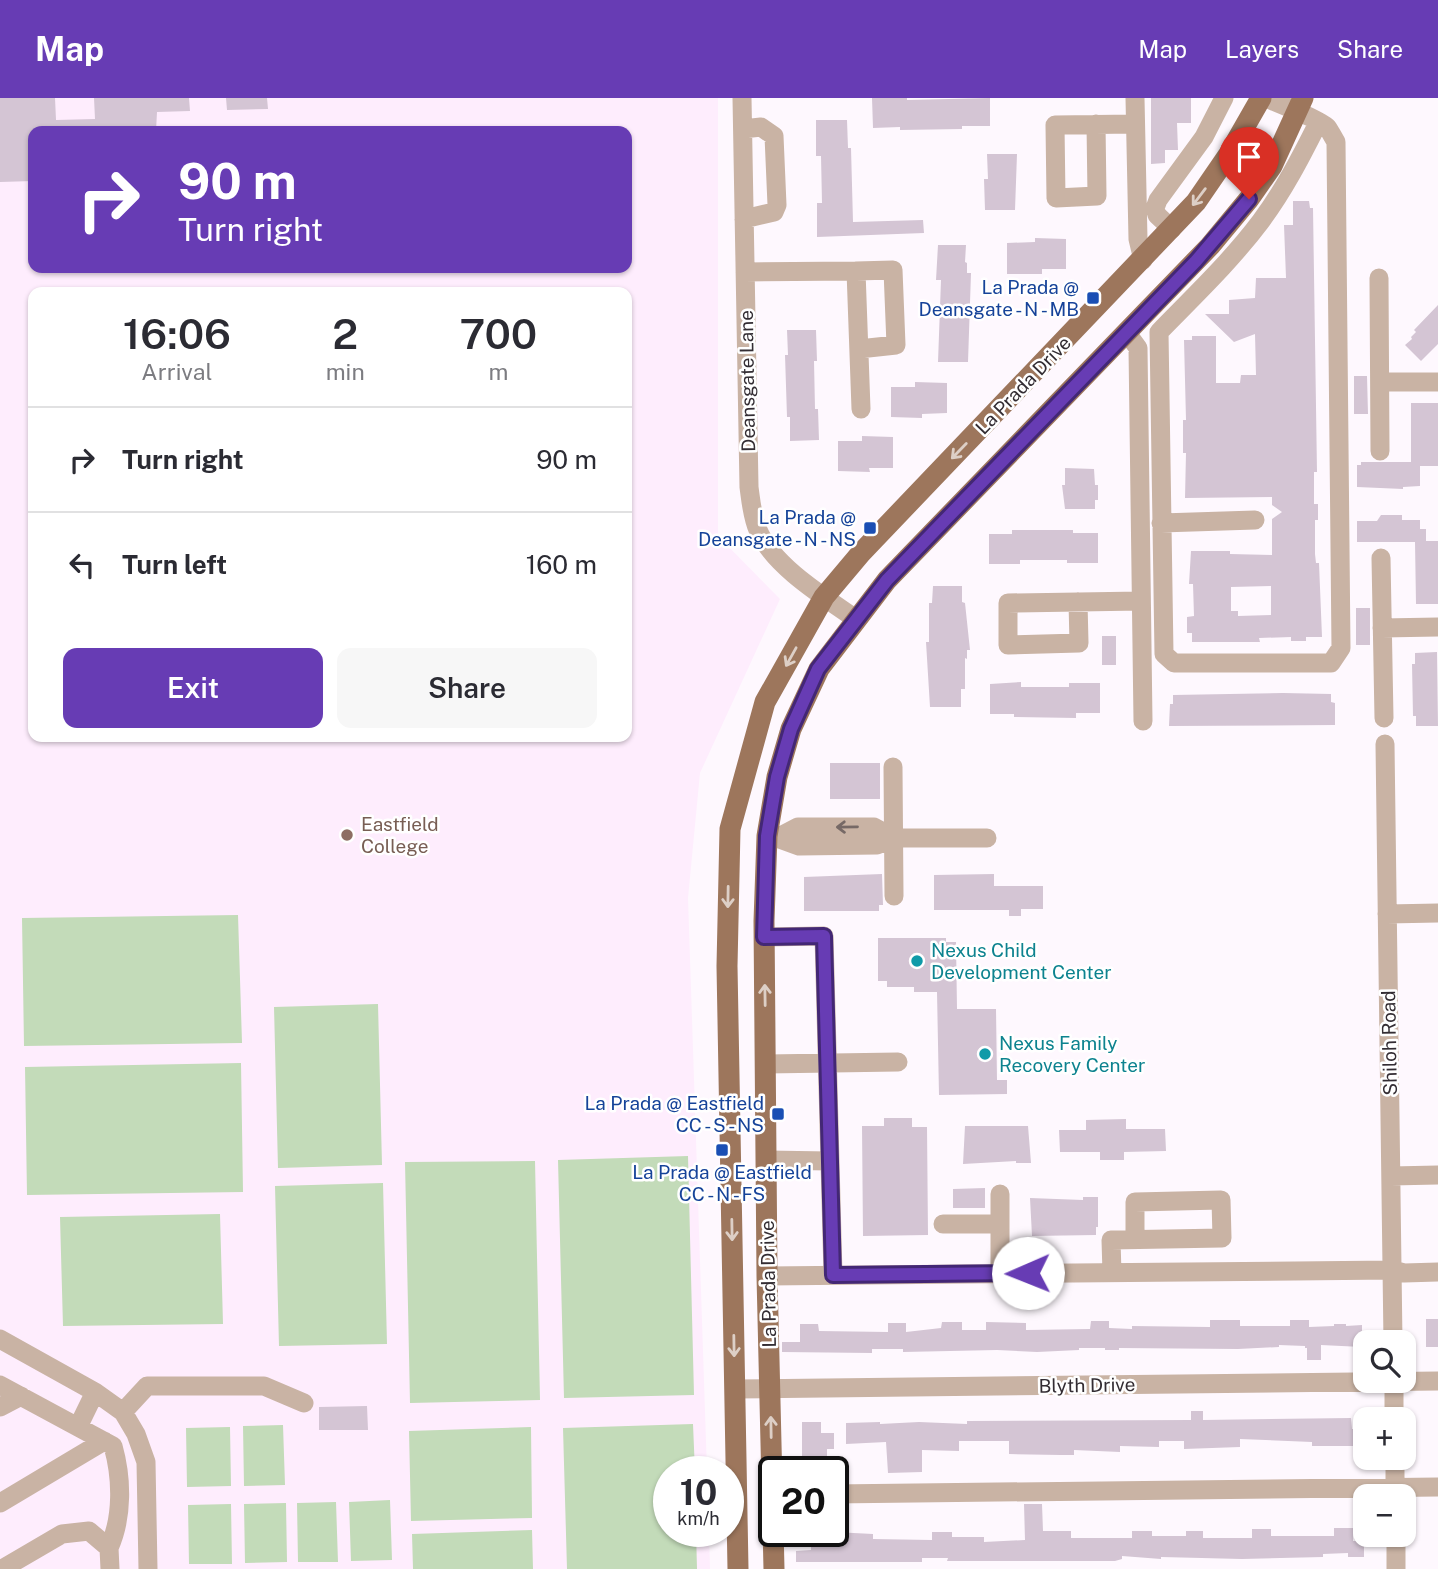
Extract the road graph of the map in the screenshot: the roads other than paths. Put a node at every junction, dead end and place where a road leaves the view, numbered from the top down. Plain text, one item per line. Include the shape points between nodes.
1 (742, 98) edge
2 (1135, 98) edge
3 (1224, 98) edge
4 (1263, 98) edge
5 (1300, 105) edge
6 (1318, 123) junction
7 (1096, 124) dead end
8 (1135, 124) junction
9 (743, 129) junction
10 (744, 219) junction
11 (1172, 229) junction
12 (1210, 246) junction
13 (1143, 260) junction
14 (1228, 261) junction
15 (856, 271) junction
16 (745, 272) junction
17 (1379, 278) dead end
18 (1123, 281) junction
19 (1151, 308) junction
20 (1127, 333) junction
21 (859, 349) junction
22 (1380, 382) junction
23 (1438, 382) edge
24 (861, 409) dead end
25 (1380, 451) dead end
26 (1255, 520) dead end
27 (1161, 523) junction
28 (1381, 558) dead end
29 (824, 597) junction
30 (1142, 601) junction
31 (1078, 602) dead end
32 (856, 619) junction
33 (1438, 626) edge
34 (1382, 628) junction
35 (1384, 718) dead end
36 (1143, 720) dead end
37 (1385, 744) dead end
38 (892, 767) dead end
39 (730, 829) junction
40 (772, 837) junction
41 (894, 838) junction
42 (987, 838) dead end
43 (894, 896) dead end
44 (1438, 913) edge
45 (1387, 914) junction
46 (764, 937) junction
47 (828, 1062) junction
48 (898, 1062) dead end
49 (729, 1064) junction
50 (766, 1064) junction
51 (766, 1160) junction
52 (830, 1161) junction
53 (1438, 1175) edge
54 (1391, 1176) junction
55 (1000, 1194) dead end
56 (943, 1224) dead end
57 (1000, 1224) junction
58 (1135, 1239) junction
59 (1393, 1270) junction
60 (1438, 1272) edge
61 (1112, 1273) junction
62 (1000, 1274) junction
63 (833, 1275) junction
64 (768, 1276) junction
65 (1394, 1330) edge
66 (0, 1339) edge
67 (1416, 1381) edge
68 (1438, 1381) edge
69 (1353, 1382) edge
70 (0, 1385) edge
71 (771, 1389) junction
72 (735, 1390) junction
73 (95, 1392) junction
74 (20, 1396) junction
75 (304, 1403) dead end
76 (0, 1408) edge
77 (123, 1412) junction
78 (78, 1427) junction
79 (104, 1441) junction
80 (772, 1456) edge
81 (1438, 1487) edge
82 (1416, 1490) edge
83 (1353, 1492) edge
84 (849, 1494) edge
85 (0, 1503) edge
86 (774, 1547) edge
87 (1395, 1547) edge
88 (109, 1548) junction
89 (2, 1569) edge
90 (110, 1569) edge
91 (148, 1569) edge
92 (738, 1569) edge
93 (774, 1569) edge
94 (1396, 1569) edge

1 - 9 street, Deansgate Lane
2 - 8 street
3 - 11 street via 1204,137 1158,200 1157,215
4 - 5 street
4 -> 11 main road, La Prada Drive via 1196,202
5 - 6 street
5 - 12 main road, La Prada Drive via 1272,166
6 - 14 street via 1296,169
6 - 27 street via 1327,127 1336,142 1341,648 1331,663 1174,663 1164,654
7 - 8 street
8 - 13 street via 1138,239
9 - 10 street, Deansgate Lane
9 - 10 street via 761,127 774,136 778,205 774,212
10 - 16 street, Deansgate Lane
11 - 13 main road, La Prada Drive
12 - 14 street
12 - 19 main road, La Prada Drive
13 - 18 main road, La Prada Drive
14 - 27 street via 1158,332
15 - 16 street
15 - 21 street
15 - 21 street via 893,271 896,345
16 - 29 street, Deansgate Lane via 752,513 768,548
17 - 22 street
18 - 19 main road
18 -> 29 main road, La Prada Drive
19 - 20 main road, La Prada Drive
20 - 30 street via 1138,348
20 - 32 main road, La Prada Drive via 887,580
21 - 24 street
22 - 23 street
22 - 25 street
26 - 27 street
28 - 34 street
29 - 32 street, Deansgate Lane
29 -> 39 main road, La Prada Drive via 765,702
30 - 31 street
30 - 36 street
32 - 40 main road, La Prada Drive via 818,669 791,729 777,777
33 - 34 street
34 - 35 street
37 - 45 street, Shiloh Road
38 - 41 street
39 - 40 main road
39 -> 49 main road, La Prada Drive
40 - 41 street via 799,846 877,845
40 - 46 main road, La Prada Drive
41 - 42 street
41 - 43 street
44 - 45 street
45 - 54 street, Shiloh Road
46 - 47 street via 824,936
50 -> 46 main road, La Prada Drive
47 - 48 street
47 - 50 street
47 - 52 street
49 - 50 main road
49 -> 72 main road, La Prada Drive
50 - 51 main road, La Prada Drive
51 - 52 street
51 - 64 main road, La Prada Drive
52 - 63 street
53 - 54 street
54 - 59 street, Shiloh Road
55 - 57 street
56 - 57 street
57 - 62 street
58 - 58 street via 1135,1202 1221,1200 1222,1238
58 - 61 street via 1111,1240
59 - 60 street
59 - 61 street
59 - 65 street, Shiloh Road
61 - 62 street
62 - 63 street
63 - 64 street
64 - 71 main road, La Prada Drive
66 - 73 street
67 - 68 street, Blyth Drive
69 - 71 street, Blyth Drive
70 - 74 street
71 - 72 street, Blyth Drive
80 -> 71 main road, La Prada Drive
72 - 92 main road, La Prada Drive
73 - 77 street
73 - 78 street
74 - 76 street
74 - 78 street
75 - 77 street via 264,1386 147,1386
77 - 91 street via 146,1462
78 - 79 street
79 - 85 street
79 - 88 street via 113,1446 118,1464 117,1531
81 - 82 street
83 - 84 street
86 - 93 main road, La Prada Drive
87 - 94 street
88 - 89 street via 89,1531 62,1534
88 - 90 street

